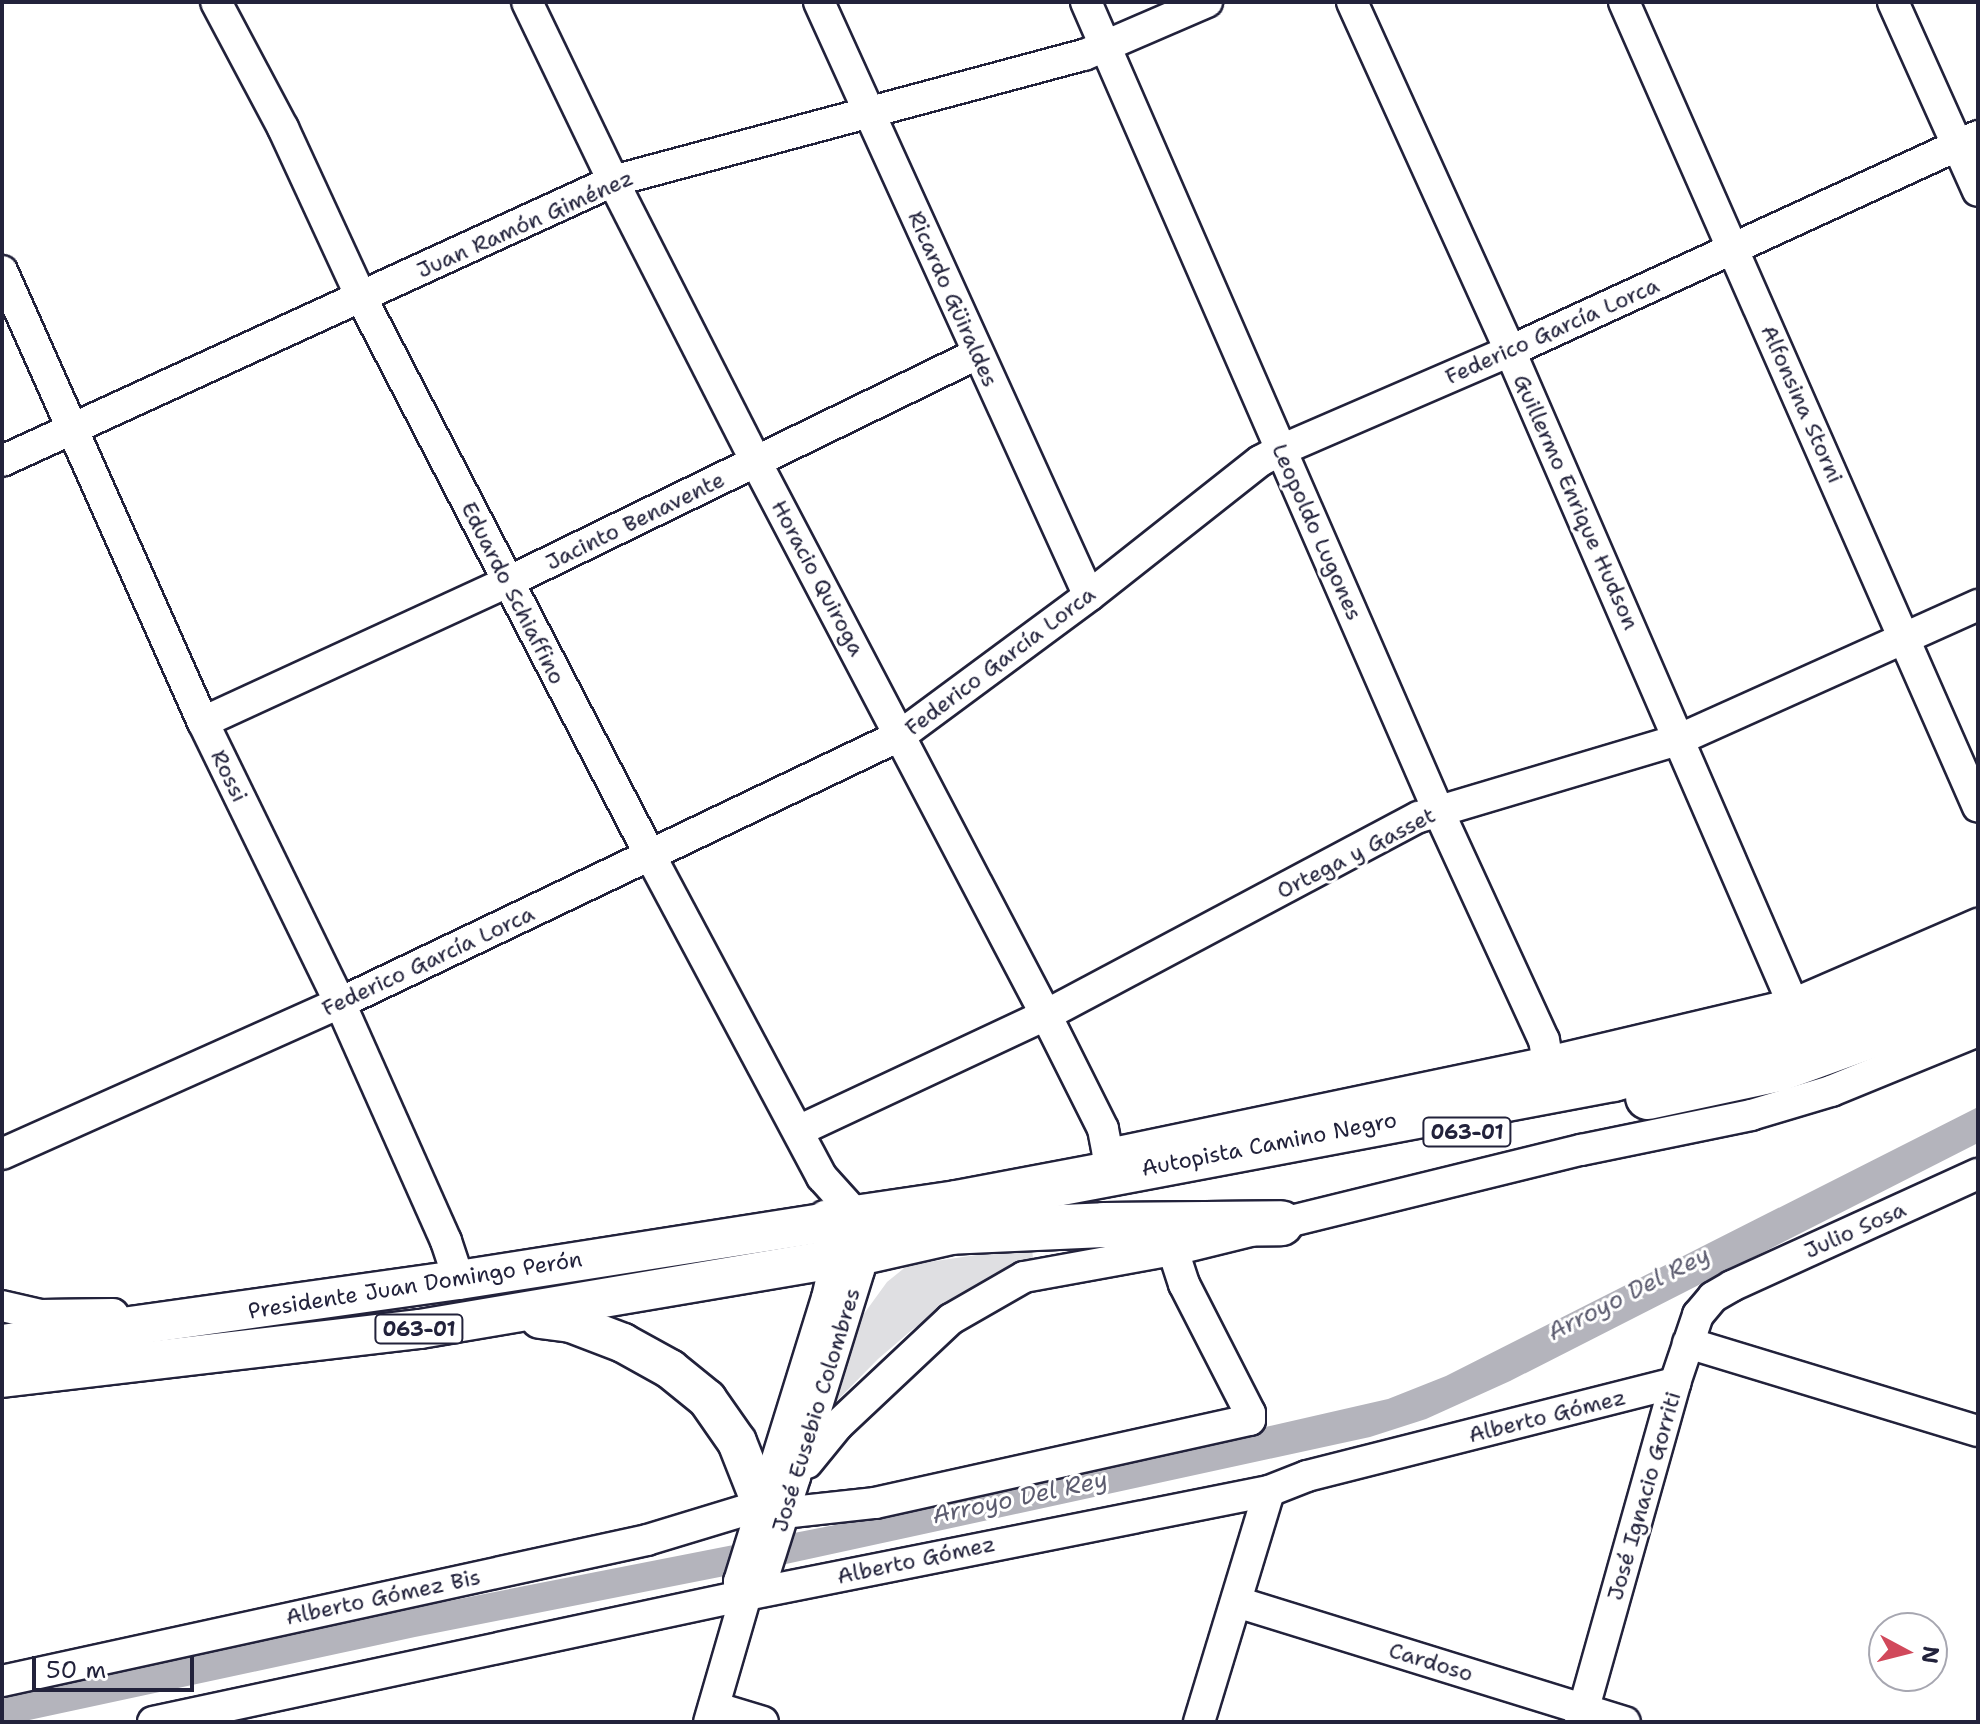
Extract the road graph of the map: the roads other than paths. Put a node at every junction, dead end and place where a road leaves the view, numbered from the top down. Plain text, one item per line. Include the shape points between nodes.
1 (216, 2) edge
2 (527, 2) edge
3 (819, 2) edge
4 (1086, 2) edge
5 (1207, 2) edge
6 (1352, 2) edge
7 (1624, 2) edge
8 (1893, 2) edge
9 (1106, 48) junction
10 (870, 111) junction
11 (1968, 141) edge
12 (613, 181) junction
13 (1978, 191) edge
14 (1734, 250) junction
15 (2, 271) edge
16 (361, 297) junction
17 (1510, 351) junction
18 (977, 354) junction
19 (74, 427) junction
20 (1281, 450) junction
21 (2, 461) edge
22 (756, 462) junction
23 (508, 582) junction
24 (1089, 596) junction
25 (1978, 605) edge
26 (1906, 637) junction
27 (203, 722) junction
28 (901, 735) junction
29 (1680, 739) junction
30 (1978, 807) edge
31 (1438, 810) junction
32 (651, 857) junction
33 (1977, 959) edge
34 (340, 1003) junction
35 (1793, 1004) junction
36 (1046, 1015) junction
37 (1978, 1031) edge
38 (1548, 1062) junction
39 (798, 1131) junction
40 (2, 1154) edge
41 (1108, 1154) junction
42 (1978, 1174) edge
43 (951, 1218) junction
44 (1281, 1223) junction
45 (846, 1237) junction
46 (1173, 1250) junction
47 (459, 1280) junction
48 (1732, 1286) joint
49 (2, 1306) edge
50 (231, 1313) junction
51 (510, 1316) junction
52 (1688, 1343) junction
53 (2, 1344) edge
54 (2, 1378) edge
55 (1675, 1383) junction
56 (1978, 1431) edge
57 (795, 1477) junction
58 (1269, 1491) junction
59 (770, 1519) junction
60 (750, 1584) junction
61 (1237, 1602) junction
62 (2, 1681) edge
63 (221, 1714) edge
64 (712, 1714) edge
65 (1582, 1716) edge
66 (153, 1722) edge
67 (763, 1722) edge
68 (1199, 1722) edge
69 (1625, 1722) edge

1 - 16 street, Eduardo Schiaffino via 283,128
2 - 12 street, Horacio Quiroga
3 - 10 street, Ricardo Güiraldes
4 - 9 street, Leopoldo Lugones
5 - 9 street, Juan Ramón Giménez
6 - 17 street, Guillermo Enrique Hudson
7 - 14 street, Alfonsina Storni
8 - 11 street
9 - 10 street, Juan Ramón Giménez
9 - 20 street, Leopoldo Lugones
10 - 12 street, Juan Ramón Giménez
10 - 18 street, Ricardo Güiraldes
11 - 13 street
11 - 14 street, Federico García Lorca
12 - 16 street, Juan Ramón Giménez
12 - 22 street, Horacio Quiroga
14 - 17 street, Federico García Lorca
14 - 26 street, Alfonsina Storni
15 - 19 street, Rossi
16 - 19 street, Juan Ramón Giménez
16 - 23 street, Eduardo Schiaffino
17 - 20 street, Federico García Lorca
17 - 29 street, Guillermo Enrique Hudson
18 - 22 street, Jacinto Benavente
18 - 24 street, Ricardo Güiraldes
19 - 21 street, Juan Ramón Giménez
19 - 27 street, Rossi
20 - 24 street, Federico García Lorca
20 - 31 street, Leopoldo Lugones
22 - 23 street, Jacinto Benavente
22 - 28 street, Horacio Quiroga
23 - 27 street, Jacinto Benavente
23 - 32 street, Eduardo Schiaffino
24 - 28 street, Federico García Lorca
25 - 26 street, Ortega y Gasset
26 - 29 street, Ortega y Gasset
26 - 30 street, Alfonsina Storni
27 - 34 street, Rossi
28 - 32 street, Federico García Lorca
28 - 36 street, Horacio Quiroga
29 - 31 street, Ortega y Gasset
29 - 35 street, Guillermo Enrique Hudson
31 - 36 street, Ortega y Gasset
31 - 38 street, Leopoldo Lugones via 1544,1040
32 - 34 street, Federico García Lorca
32 - 39 street, Eduardo Schiaffino
33 - 35 street
33 - 43 highway, Autopista Camino Negro / 063-01 via 1844,1047 1729,1081
34 - 40 street, Federico García Lorca
34 - 47 street, Rossi
35 - 38 street
36 - 39 street, Ortega y Gasset
36 - 41 street, Horacio Quiroga via 1103,1129
37 - 44 street via 1801,1102
38 - 41 street
39 - 45 street, Eduardo Schiaffino
41 - 43 highway via 999,1178
42 - 48 street, Julio Sosa
43 - 44 highway
43 - 45 highway, Autopista Camino Negro / 063-01
44 - 46 street
45 - 47 main road, Presidente Juan Domingo Perón / 063-01
45 - 51 main road, Presidente Juan Domingo Perón / 063-01
45 - 57 street, José Eusebio Colombres
45 - 59 street, José Eusebio Colombres
46 - 57 street via 1036,1274 951,1319 838,1425
46 - 59 street, Alberto Gómez Bis via 1184,1284 1250,1420 875,1503
47 - 50 main road, Presidente Juan Domingo Perón / 063-01
48 - 52 street, José Ignacio Gorriti via 1698,1315
49 - 50 street via 40,1315
50 - 53 main road, Presidente Juan Domingo Perón / 063-01
51 - 54 main road, Presidente Juan Domingo Perón / 063-01
51 - 59 main road via 597,1331 670,1369 707,1399 737,1442
52 - 55 street, José Ignacio Gorriti
52 - 56 street
55 - 58 street, Alberto Gómez via 1307,1476
55 - 65 street, José Ignacio Gorriti
57 - 59 street, José Eusebio Colombres
58 - 60 street, Alberto Gómez
58 - 61 street
59 - 60 street, José Eusebio Colombres
59 - 62 street, Alberto Gómez Bis via 647,1540
60 - 63 street, Alberto Gómez
60 - 64 street, José Eusebio Colombres
61 - 65 street, Cardoso
61 - 68 street
63 - 66 street, Alberto Gómez
64 - 67 street
65 - 69 street, Cardoso

